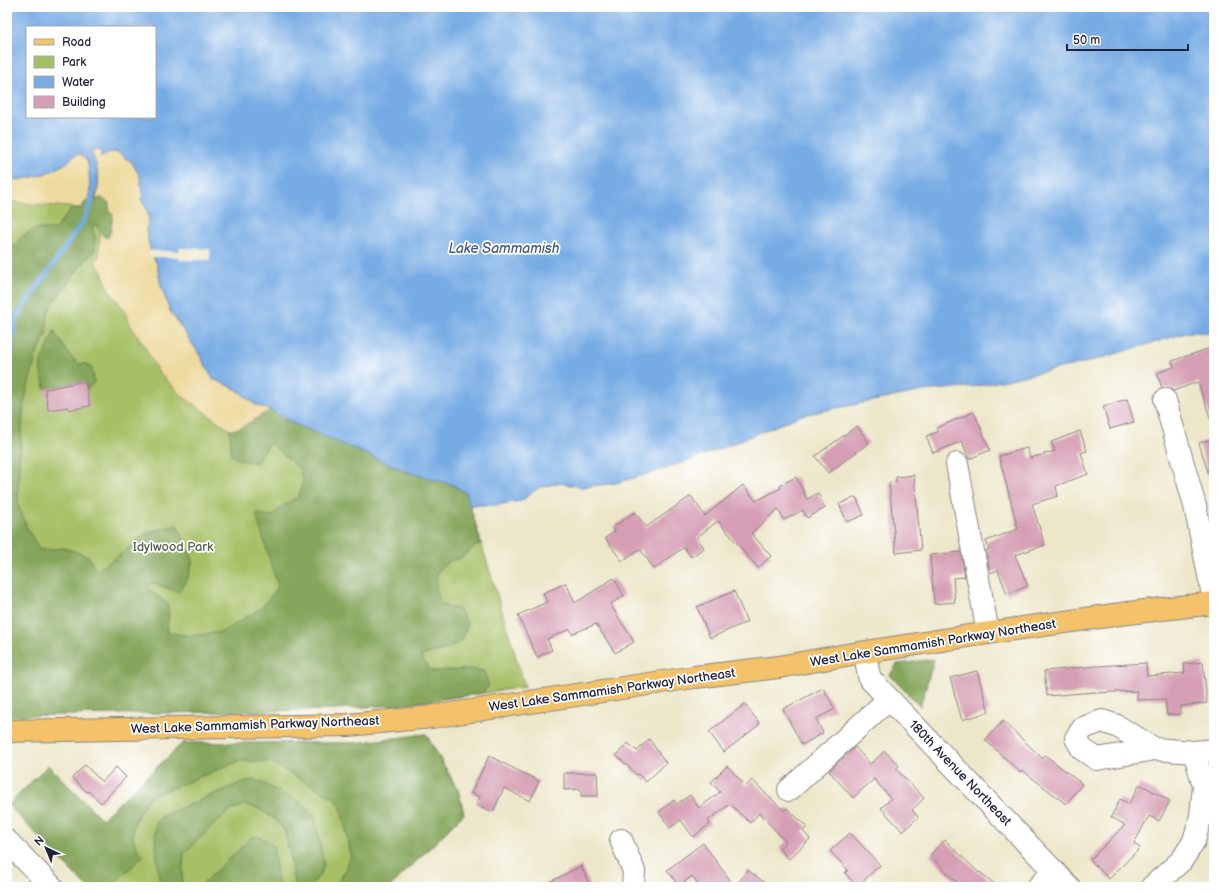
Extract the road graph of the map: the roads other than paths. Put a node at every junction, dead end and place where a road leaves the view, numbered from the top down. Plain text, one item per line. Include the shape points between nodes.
1 (1165, 400) dead end
2 (958, 464) dead end
3 (1214, 600) edge
4 (1214, 603) edge
5 (988, 633) junction
6 (865, 653) junction
7 (889, 699) junction
8 (7, 731) edge
9 (1155, 749) dead end
10 (1204, 751) edge
11 (789, 790) dead end
12 (621, 840) dead end
13 (7, 841) edge
14 (1054, 872) junction
15 (52, 887) edge
16 (634, 887) edge
17 (1038, 887) edge
18 (1069, 887) edge
19 (1152, 887) edge

1 - 3 street via 1195,506
2 - 5 street
4 - 5 main road, West Lake Sammamish Parkway Northeast
5 - 6 main road, West Lake Sammamish Parkway Northeast
6 - 7 street, 180th Avenue Northeast via 870,679
6 - 8 main road, West Lake Sammamish Parkway Northeast via 431,717 348,725
7 - 11 street
7 - 14 street, 180th Avenue Northeast
9 - 10 street
10 - 19 street via 1201,816 1194,841 1182,860
12 - 16 street via 634,871
13 - 15 street
14 - 17 street
14 - 18 street, 180th Avenue Northeast

